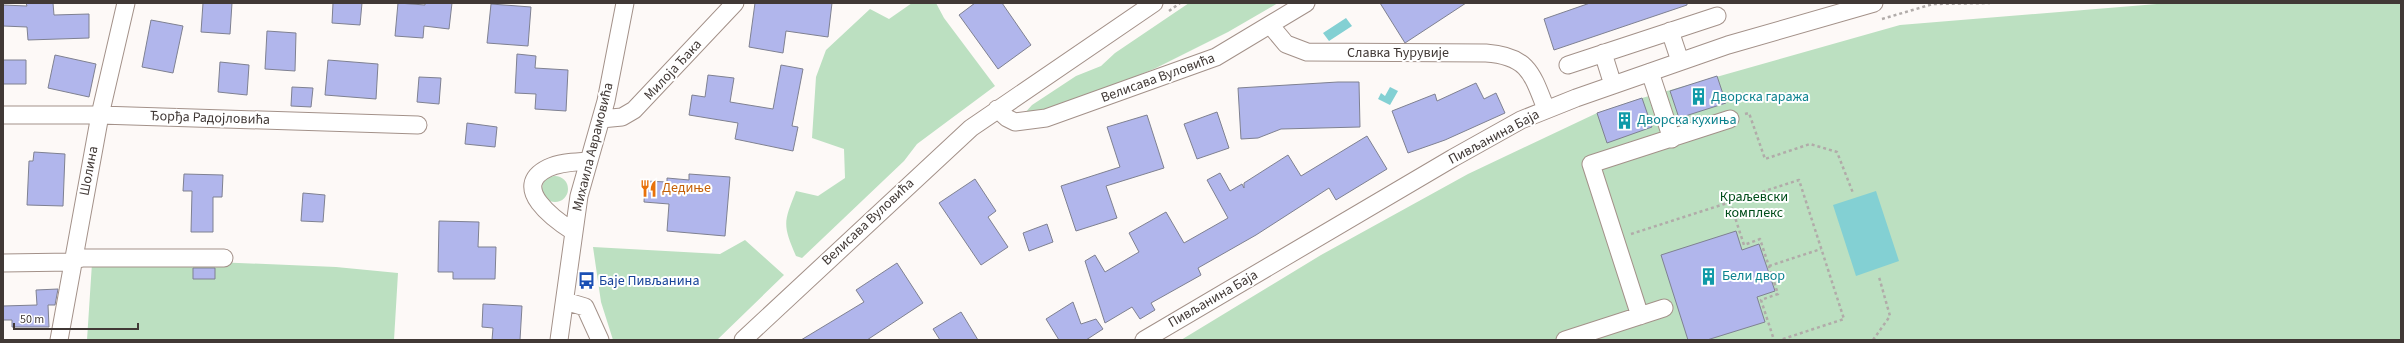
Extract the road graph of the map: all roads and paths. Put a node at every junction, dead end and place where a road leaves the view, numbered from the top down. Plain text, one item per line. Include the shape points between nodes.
1 (126, 3) edge
2 (625, 3) edge
3 (735, 3) edge
4 (1180, 3) edge
5 (1306, 3) edge
6 (1874, 3) edge
7 (1990, 3) edge
8 (1160, 7) edge
9 (1717, 16) dead end
10 (1881, 19) dead end
11 (1271, 26) junction
12 (1670, 31) junction
13 (1603, 53) junction
14 (1680, 61) junction
15 (1568, 65) dead end
16 (1650, 72) junction
17 (1613, 84) junction
18 (997, 109) junction
19 (1546, 109) junction
20 (3, 115) edge
21 (100, 115) junction
22 (601, 119) junction
23 (1730, 119) joint
24 (418, 125) dead end
25 (1672, 139) junction
26 (588, 161) junction
27 (1853, 193) dead end
28 (1730, 202) junction
29 (574, 232) junction
30 (1615, 239) junction
31 (1821, 249) junction
32 (224, 258) dead end
33 (72, 261) junction
34 (3, 263) edge
35 (1769, 266) junction
36 (1879, 277) dead end
37 (565, 301) junction
38 (1664, 308) dead end
39 (1640, 316) junction
40 (1793, 336) junction
41 (749, 338) edge
42 (58, 340) edge
43 (559, 340) edge
44 (600, 340) edge
45 (1144, 340) edge
46 (1564, 340) edge
47 (1774, 340) edge
48 (1780, 340) edge
49 (1795, 340) edge
50 (1873, 340) edge

1 - 21 street, Шолина
2 - 22 street, Михаила Аврамовића via 610,86
3 - 22 street, Милоја Ђака via 634,110 622,117
4 - 8 path
5 - 11 street
6 - 14 street, Пивљанина Баја
7 - 10 path via 1933,4
8 - 18 street, Велисава Вуловића
9 - 12 street
11 - 18 street, Велисава Вуловића via 1200,64 1046,118 1015,122
11 - 19 street, Славка Ћурувије via 1286,44 1306,52 1486,53 1507,56 1526,66 1535,80
12 - 13 street
12 - 14 street
13 - 15 street
13 - 17 street
14 - 16 street, Пивљанина Баја
16 - 17 street, Пивљанина Баја
16 - 25 street
17 - 19 street, Пивљанина Баја
18 - 41 street, Велисава Вуловића via 947,149
19 - 45 street, Пивљанина Баја via 1460,154
20 - 21 street, Ђорђа Радојловића
21 - 24 street, Ђорђа Радојловића
21 - 33 street, Шолина
22 - 26 street, Михаила Аврамовића
23 - 25 street
23 - 27 path via 1749,113 1765,160 1810,144 1836,152
25 - 30 street via 1591,164
26 - 29 street, Михаила Аврамовића via 579,196
26 - 29 street via 548,168 538,176 534,184 535,196 544,210
28 - 30 path
28 - 31 path via 1799,180
28 - 35 path via 1744,245 1760,239
29 - 37 street, Михаила Аврамовића
30 - 39 street
31 - 35 path
31 - 40 path via 1844,319
32 - 33 street via 83,258
33 - 34 street
33 - 42 street, Шолина
35 - 47 path via 1778,294 1761,300
36 - 50 path via 1890,316
37 - 43 street, Михаила Аврамовића
37 - 44 street via 585,307
38 - 39 street
39 - 46 street
40 - 48 path
40 - 49 path

